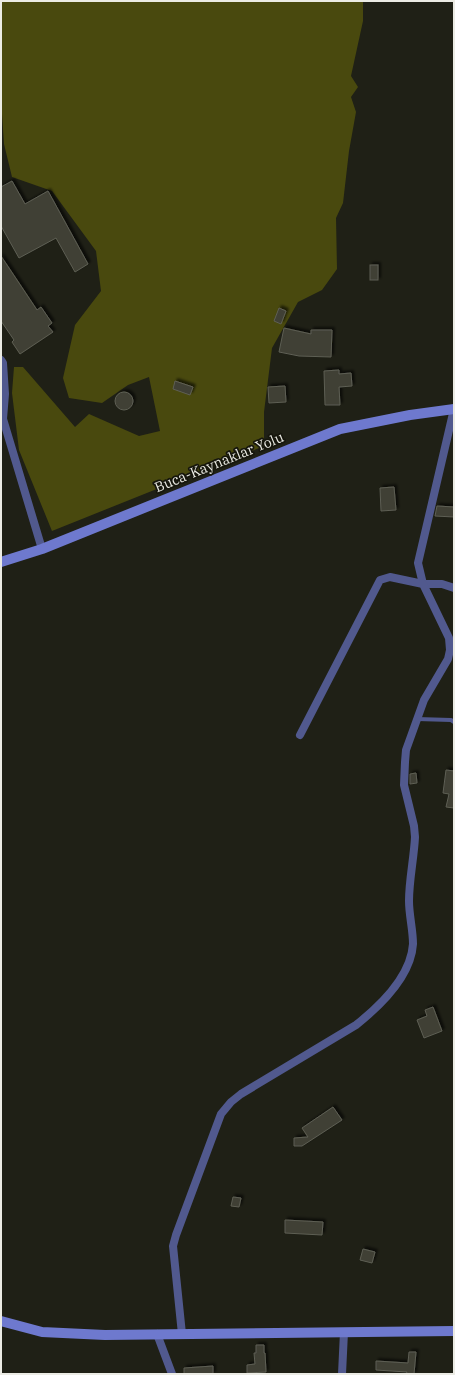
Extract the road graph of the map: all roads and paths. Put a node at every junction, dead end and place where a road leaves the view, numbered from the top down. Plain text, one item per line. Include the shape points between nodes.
1 (1, 360) edge
2 (454, 409) edge
3 (42, 548) junction
4 (1, 562) edge
5 (423, 584) junction
6 (454, 588) edge
7 (417, 719) junction
8 (454, 722) edge
9 (300, 735) dead end
10 (1, 1321) edge
11 (454, 1331) edge
12 (344, 1332) junction
13 (157, 1334) junction
14 (182, 1334) junction
15 (172, 1374) edge
16 (342, 1374) edge

1 - 3 street via 5,394 3,419
2 - 3 street, Buca-Kaynaklar Yolu via 340,429
2 - 5 street via 418,563
3 - 4 street, Buca-Kaynaklar Yolu
5 - 6 street via 442,584
5 - 7 street via 449,638 450,650 448,659 424,700
5 - 9 street via 390,577 380,580
7 - 8 lane
7 - 14 street via 406,750 404,774 415,837 409,901 412,937 410,959 396,986 365,1018 241,1094 221,1114 173,1246
10 - 13 street via 42,1332
11 - 12 street
12 - 14 street
12 - 16 street
13 - 14 street
13 - 15 street

